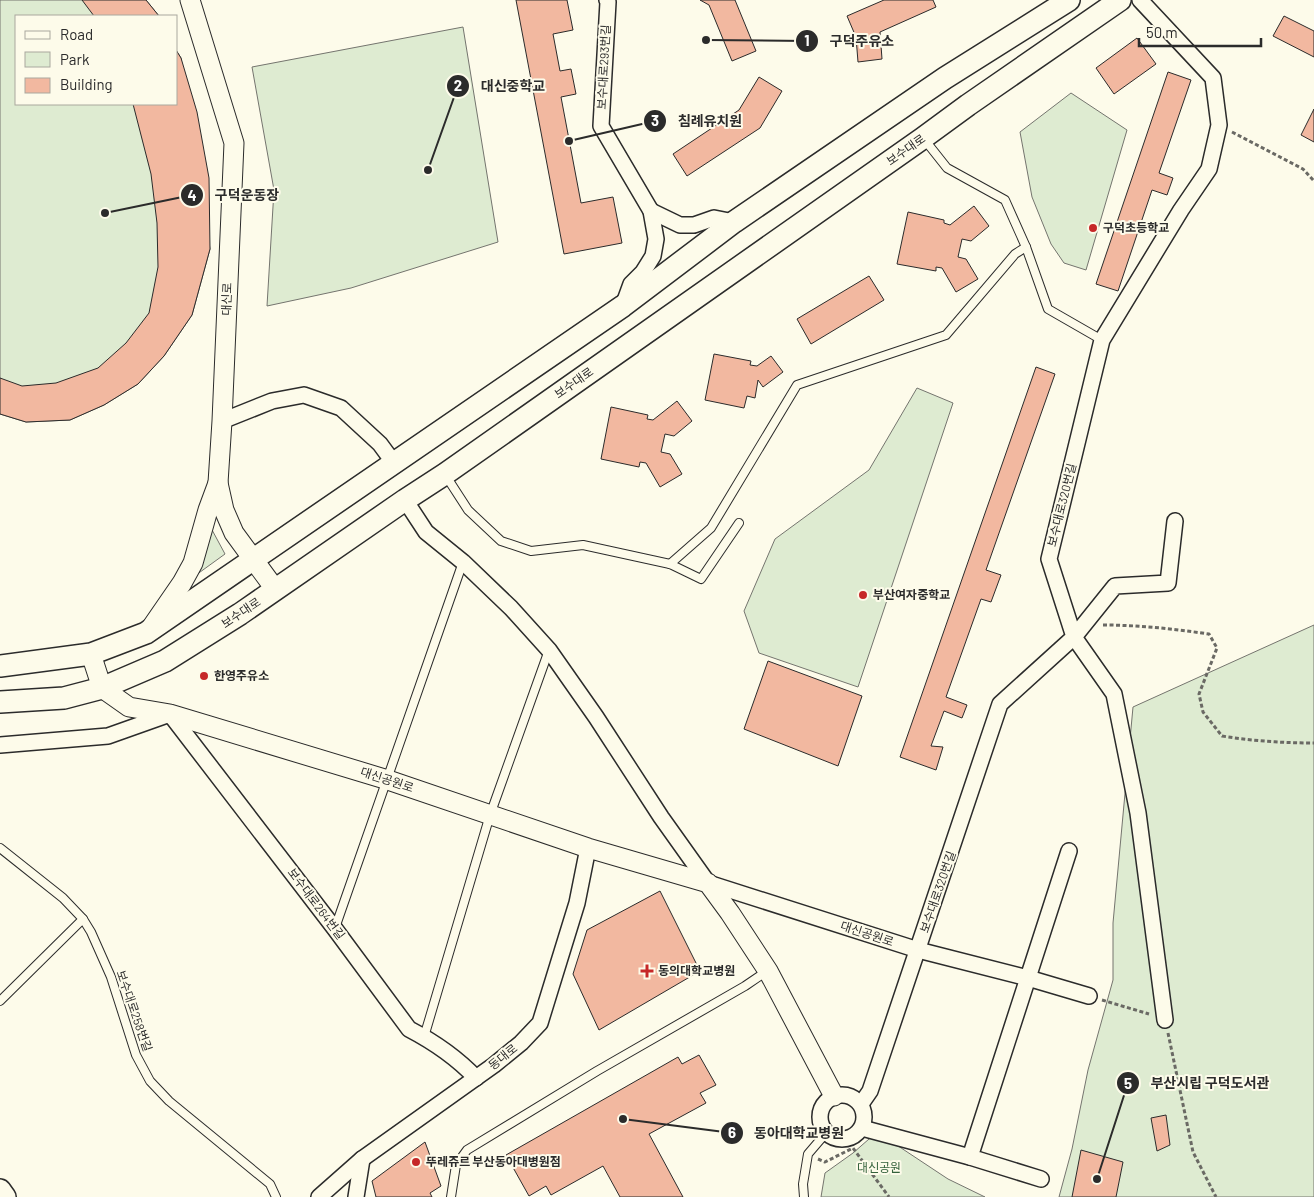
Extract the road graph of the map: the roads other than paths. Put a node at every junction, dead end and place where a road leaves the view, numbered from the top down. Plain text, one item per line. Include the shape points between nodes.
1 (190, 0) edge
2 (606, 0) edge
3 (1069, 0) edge
4 (1120, 0) edge
5 (1140, 0) edge
6 (923, 138) junction
7 (651, 211) junction
8 (734, 222) junction
9 (1026, 247) junction
10 (623, 306) junction
11 (1102, 340) junction
12 (222, 421) junction
13 (394, 463) junction
14 (445, 474) junction
15 (218, 483) junction
16 (405, 500) junction
17 (1175, 521) dead end
18 (740, 523) dead end
19 (253, 560) junction
20 (463, 562) junction
21 (670, 564) junction
22 (275, 589) junction
23 (1078, 631) junction
24 (146, 634) junction
25 (549, 650) junction
26 (91, 654) junction
27 (0, 666) edge
28 (102, 688) junction
29 (0, 702) edge
30 (170, 714) junction
31 (0, 745) edge
32 (388, 780) junction
33 (490, 815) junction
34 (0, 848) edge
35 (588, 848) junction
36 (1069, 852) dead end
37 (708, 883) junction
38 (82, 919) junction
39 (335, 929) junction
40 (918, 950) junction
41 (768, 971) junction
42 (1028, 978) junction
43 (1089, 996) road end
44 (0, 1001) edge
45 (1165, 1020) road end
46 (424, 1037) junction
47 (476, 1078) junction
48 (834, 1096) junction
49 (861, 1104) junction
50 (862, 1128) junction
51 (826, 1133) junction
52 (970, 1158) junction
53 (362, 1159) junction
54 (1041, 1179) dead end
55 (0, 1190) edge
56 (5, 1197) edge
57 (276, 1197) edge
58 (320, 1197) edge
59 (346, 1197) edge
60 (356, 1197) edge
61 (451, 1197) edge
62 (804, 1197) edge

1 - 12 street, 대신로 via 234,143
2 - 7 street, 보수대로293번길 via 601,126
3 - 8 main road via 945,78
4 - 6 main road, 보수대로
5 - 11 street, 보수대로320번길 via 1213,78 1219,125 1209,169 1180,210
6 - 9 lane via 947,168 1005,200
6 - 14 main road, 보수대로
7 - 8 street via 680,225 694,225 714,218
7 - 10 street, 보수대로293번길 via 656,239 654,256 631,284
8 - 10 main road
9 - 11 lane via 1048,308
9 - 21 lane via 1015,254 946,335 797,385 711,528
10 - 13 main road
11 - 23 street, 보수대로320번길 via 1049,559
12 - 13 street via 272,401 304,395 341,408 380,444
12 - 15 street, 대신로
13 - 19 main road
14 - 16 main road, 보수대로
14 - 21 lane via 468,510 501,541 531,551 584,544
15 - 19 street, 대신로 via 224,510 234,533
15 - 24 street via 193,563
16 - 20 street via 426,532
16 - 22 main road, 보수대로
17 - 23 street via 1168,584 1115,586
18 - 21 lane via 701,579
19 - 22 street, 대신로
19 - 24 main road
20 - 25 street
20 - 32 lane
22 - 28 main road, 보수대로 via 165,661
23 - 40 street, 보수대로320번길 via 1000,704
23 - 45 street via 1114,694 1138,813
24 - 26 main road
25 - 33 lane
25 - 37 street
26 - 27 main road
26 - 28 street
28 - 29 main road, 보수대로 via 64,698
28 - 30 street, 대신공원로 via 129,707
30 - 31 street via 108,736
30 - 32 street, 대신공원로
30 - 39 street, 보수대로264번길
32 - 33 street, 대신공원로
32 - 39 lane
33 - 35 street, 대신공원로
33 - 46 lane
34 - 38 lane, 보수대로258번길 via 63,898
35 - 37 street, 대신공원로
35 - 47 street, 동대로 via 577,902 540,1023 521,1043
36 - 42 street
37 - 40 street, 대신공원로
37 - 41 street
38 - 44 lane
38 - 57 lane, 보수대로258번길 via 111,977 136,1055 150,1081 168,1101 270,1184
39 - 46 street, 보수대로264번길 via 409,1029
40 - 42 street, 대신공원로
40 - 49 street, 보수대로320번길 via 870,1091
41 - 48 street
41 - 61 lane via 467,1150 456,1165
42 - 43 street, 대신공원로
42 - 52 street
46 - 47 street, 보수대로264번길
47 - 53 street, 동대로
48 - 49 street via 853,1097
48 - 51 street via 825,1102 820,1113 820,1124
49 - 50 street via 865,1116
50 - 51 street via 852,1138 838,1140
50 - 52 street
51 - 62 lane via 808,1154
52 - 54 street
53 - 58 street, 동대로
53 - 60 street
55 - 56 main road
58 - 59 street via 340,1193

